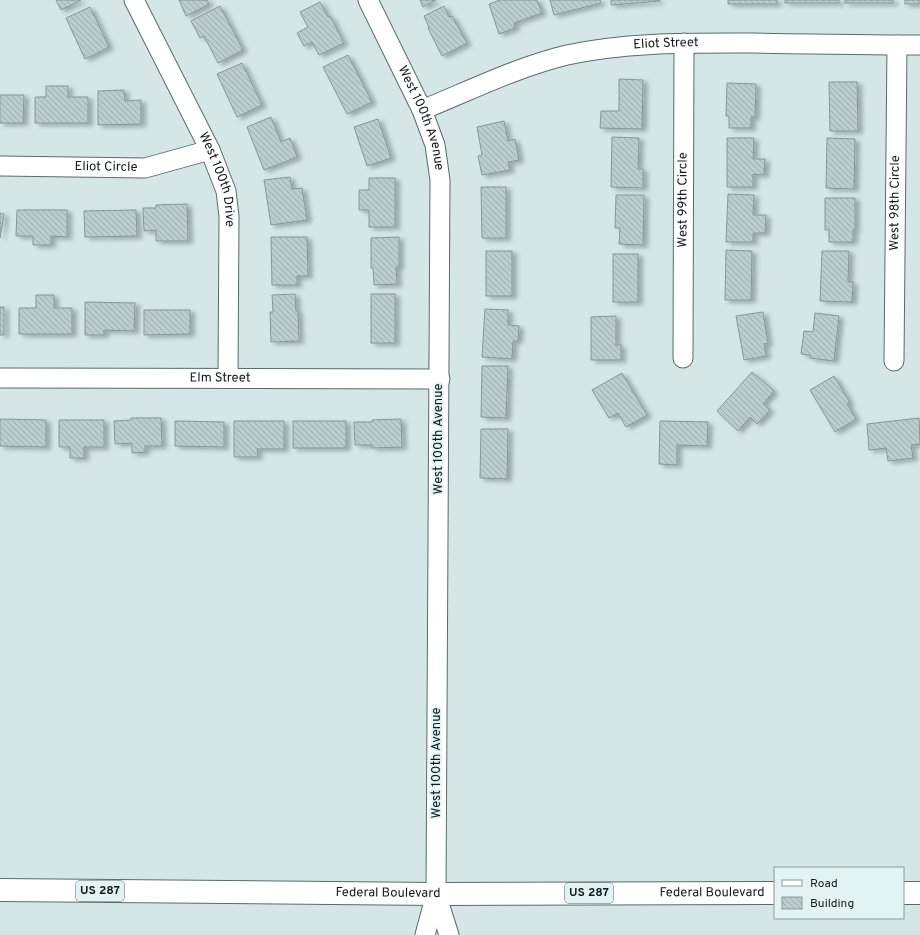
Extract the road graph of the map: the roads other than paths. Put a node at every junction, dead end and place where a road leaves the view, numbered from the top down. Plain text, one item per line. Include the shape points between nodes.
1 (134, 0) edge
2 (368, 0) edge
3 (684, 43) junction
4 (897, 45) junction
5 (920, 45) edge
6 (422, 110) junction
7 (210, 150) junction
8 (0, 166) edge
9 (684, 358) dead end
10 (894, 361) dead end
11 (0, 378) edge
12 (228, 378) junction
13 (440, 379) junction
14 (0, 890) edge
15 (774, 893) edge
16 (904, 893) edge
17 (920, 893) edge
18 (436, 894) junction
19 (425, 935) edge
20 (449, 935) edge

1 - 7 street, West 100th Drive
2 - 6 street, West 100th Avenue
3 - 4 street, Eliot Street
3 - 6 street, Eliot Street via 636,44 565,56 518,71
3 - 9 street, West 99th Circle
4 - 5 street, Eliot Street
4 - 10 street, West 98th Circle
6 - 13 street, West 100th Avenue via 435,146 440,180
7 - 8 street, Eliot Circle via 145,168
7 - 12 street, West 100th Drive via 226,191 229,216
11 - 12 street, Elm Street
12 - 13 street, Elm Street
13 - 18 street, West 100th Avenue
14 - 18 main road, Federal Boulevard / US 287
15 - 18 main road, Federal Boulevard / US 287
16 - 17 main road
18 - 19 street, West 100th Avenue
18 - 20 street, West 100th Avenue

